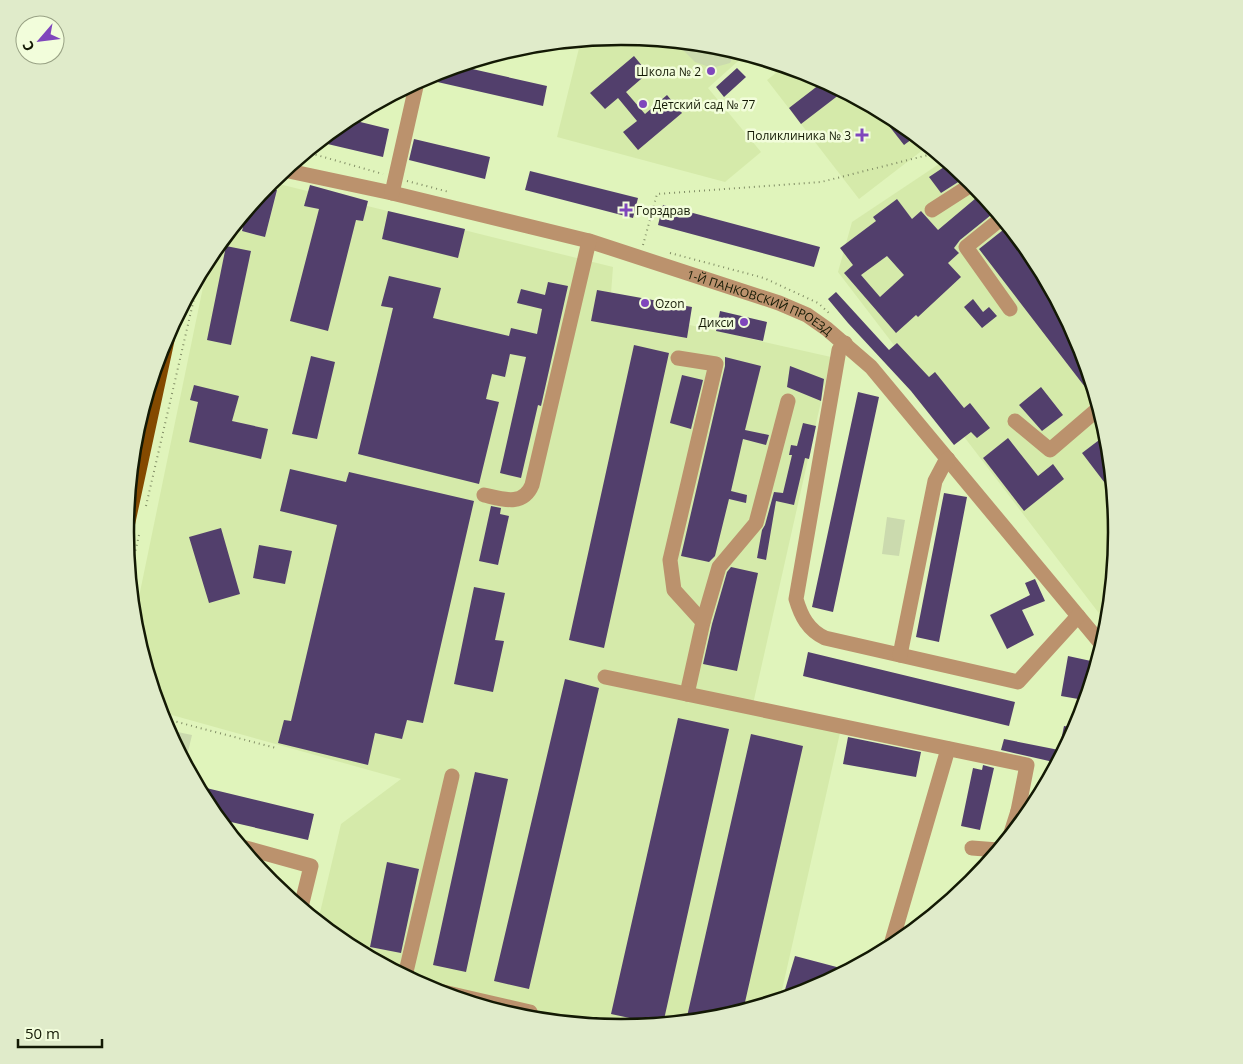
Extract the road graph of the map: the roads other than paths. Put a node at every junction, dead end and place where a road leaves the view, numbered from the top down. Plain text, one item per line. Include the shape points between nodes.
1 (415, 91) edge
2 (294, 172) edge
3 (966, 188) edge
4 (392, 193) junction
5 (932, 210) dead end
6 (997, 222) edge
7 (589, 241) junction
8 (1010, 309) dead end
9 (845, 344) junction
10 (678, 358) dead end
11 (158, 381) edge
12 (788, 401) dead end
13 (1094, 413) edge
14 (1016, 421) dead end
15 (948, 460) junction
16 (139, 472) edge
17 (484, 495) dead end
18 (1078, 616) junction
19 (702, 622) junction
20 (1096, 638) edge
21 (900, 655) junction
22 (605, 677) dead end
23 (687, 694) junction
24 (948, 748) junction
25 (452, 776) dead end
26 (1023, 807) edge
27 (972, 848) dead end
28 (991, 849) edge
29 (253, 850) edge
30 (303, 900) edge
31 (894, 936) edge
32 (407, 969) edge

1 - 4 street
2 - 4 street, 1-Й ПАНКОВСКИЙ ПРОЕЗД
3 - 5 street
4 - 7 street, 1-Й ПАНКОВСКИЙ ПРОЕЗД
6 - 8 street via 966,247
7 - 9 street, 1-Й ПАНКОВСКИЙ ПРОЕЗД via 780,302 807,316
7 - 17 street via 530,491 511,500
9 - 15 street, 1-Й ПАНКОВСКИЙ ПРОЕЗД via 871,367
9 - 21 street via 839,350 796,599 808,627 816,634
10 - 19 street via 716,364 670,560 674,590
11 - 16 main road
12 - 19 street via 756,523 719,567
13 - 14 street via 1050,450
15 - 18 street, 1-Й ПАНКОВСКИЙ ПРОЕЗД
15 - 21 street via 935,481
18 - 20 street, 1-Й ПАНКОВСКИЙ ПРОЕЗД
18 - 21 street via 1018,682
19 - 23 street
22 - 23 street
23 - 24 street
24 - 26 street via 1027,765
24 - 31 street
25 - 32 street
27 - 28 street
29 - 30 street via 311,866

